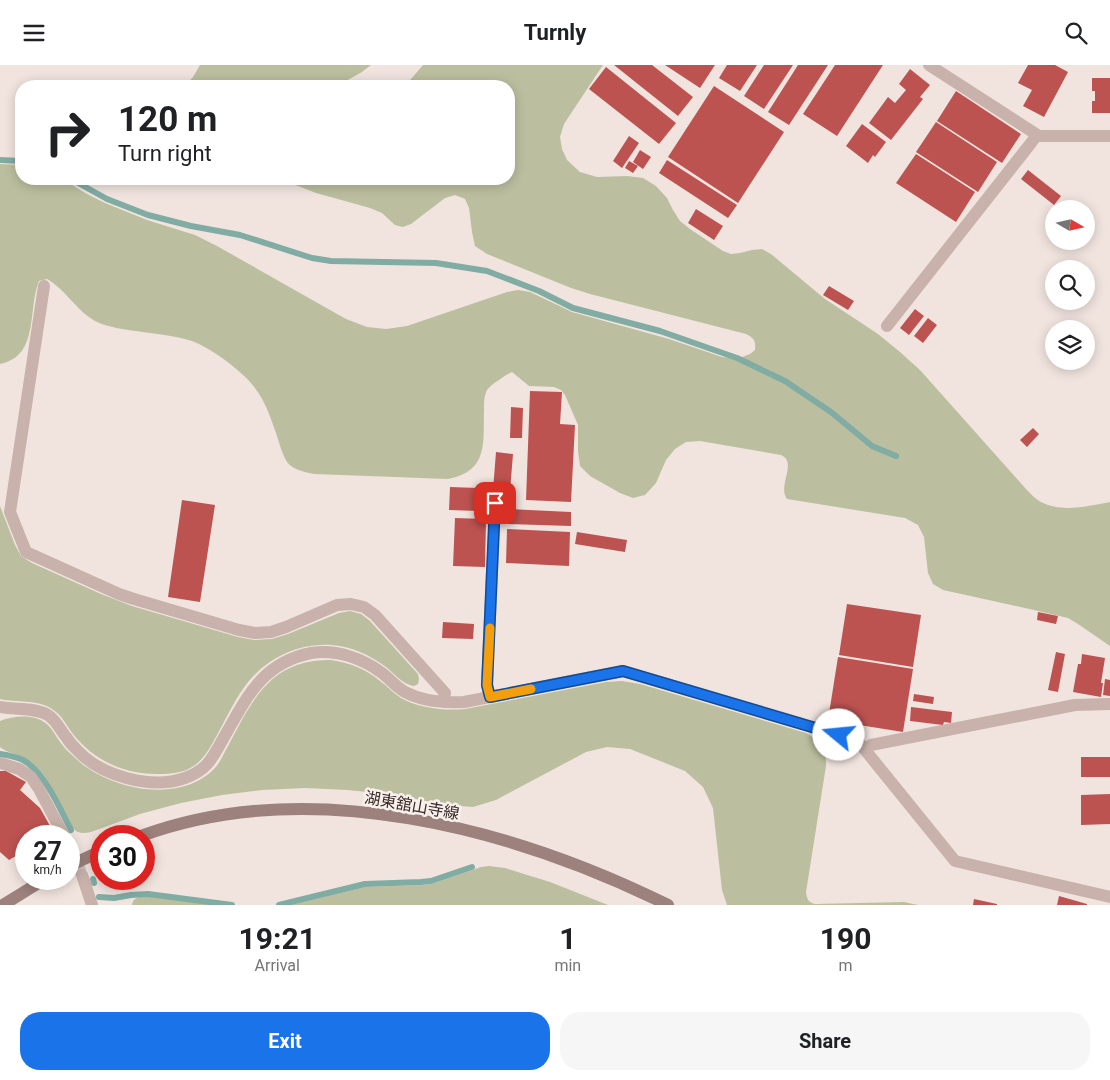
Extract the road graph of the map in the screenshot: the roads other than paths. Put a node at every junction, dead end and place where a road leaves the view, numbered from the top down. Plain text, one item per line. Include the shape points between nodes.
1 (929, 65) edge
2 (1037, 135) junction
3 (1110, 136) edge
4 (44, 286) dead end
5 (886, 326) dead end
6 (495, 503) dead end
7 (490, 697) junction
8 (443, 702) junction
9 (1110, 704) edge
10 (0, 707) edge
11 (865, 750) junction
12 (0, 763) edge
13 (58, 825) edge
14 (155, 832) edge
15 (82, 875) tunnel mouth
16 (27, 890) edge
17 (1110, 897) edge
18 (3, 905) edge
19 (92, 905) edge
20 (668, 905) edge

1 - 2 street
2 - 3 street
2 - 5 street
4 - 8 street via 10,512 26,552 126,597 255,633 286,627 337,605 364,607 375,615 445,693
6 - 7 street via 487,685
7 - 8 street
7 - 11 street via 623,671 857,740
8 - 10 street via 405,692 383,673 350,655 312,653 294,658 262,678 210,762 196,774 161,782 125,778 92,763 78,752 57,723 47,715 34,710
9 - 11 street via 1075,705 871,745
11 - 17 street via 955,861
12 - 13 street via 31,777
14 - 20 main road, 湖東舘山寺線 via 225,815 265,811 313,809 385,815 516,844 600,874
15 - 19 street
16 - 18 main road

